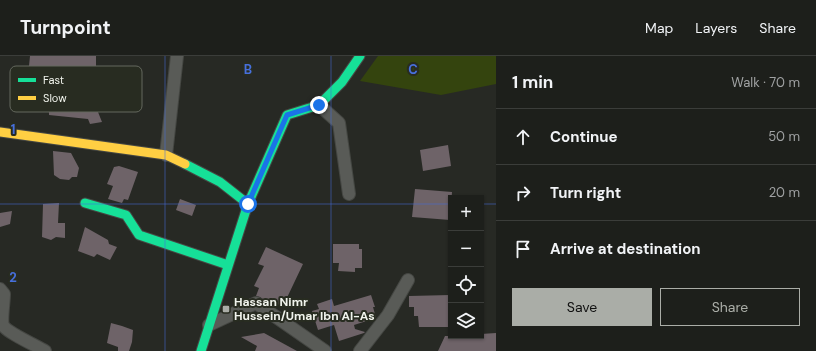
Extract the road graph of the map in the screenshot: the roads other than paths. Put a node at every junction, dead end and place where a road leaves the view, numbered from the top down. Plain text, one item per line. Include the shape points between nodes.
1 (177, 56) edge
2 (360, 56) edge
3 (319, 105) junction
4 (0, 132) edge
5 (166, 156) junction
6 (349, 194) dead end
7 (86, 203) dead end
8 (248, 204) junction
9 (228, 265) junction
10 (408, 280) dead end
11 (0, 289) edge
12 (209, 325) junction
13 (45, 351) edge
14 (201, 351) edge
15 (325, 351) edge
16 (360, 351) edge

1 - 5 street
2 - 3 street via 342,82
3 - 6 street via 338,123
3 - 8 street via 287,115
4 - 5 street
5 - 8 street via 220,182
7 - 9 street via 126,215 139,235
8 - 9 street
9 - 12 street
10 - 16 street via 388,315
11 - 13 street via 4,294 3,326
12 - 14 street
12 - 15 street via 256,303

